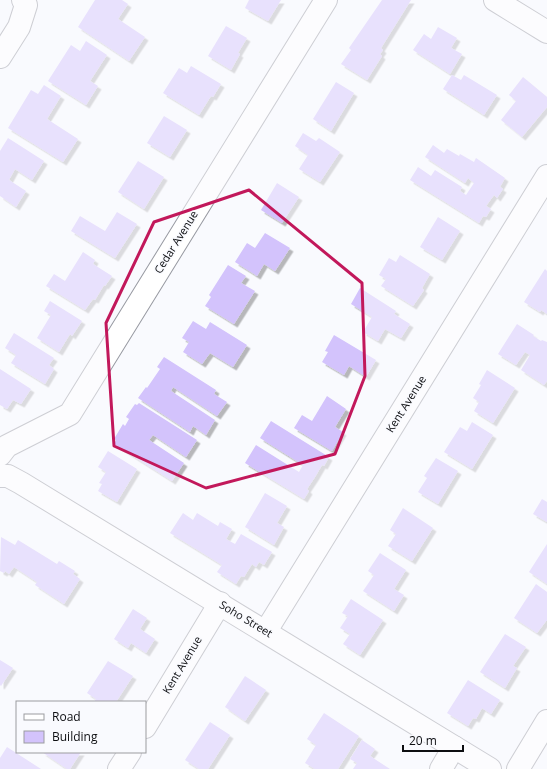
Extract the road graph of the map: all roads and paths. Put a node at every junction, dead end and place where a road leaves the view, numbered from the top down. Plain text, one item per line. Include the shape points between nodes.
1 (23, 0) edge
2 (326, 0) edge
3 (495, 0) edge
4 (547, 32) edge
5 (0, 57) edge
6 (547, 176) edge
7 (0, 455) edge
8 (0, 476) edge
9 (220, 603) junction
10 (266, 631) junction
11 (547, 721) edge
12 (146, 724) edge
13 (454, 747) junction
14 (129, 753) edge
15 (119, 769) edge
16 (441, 769) edge
17 (490, 769) edge
18 (518, 769) edge

1 - 5 street via 26,5 19,27
2 - 7 street, Cedar Avenue via 70,414 7,446
3 - 4 street
6 - 10 street, Kent Avenue
8 - 9 street, Soho Street via 8,476 21,483
9 - 10 street, Soho Street
9 - 12 street, Kent Avenue
10 - 13 street, Soho Street
11 - 18 street
13 - 16 street
13 - 17 street, Soho Street
14 - 15 street

